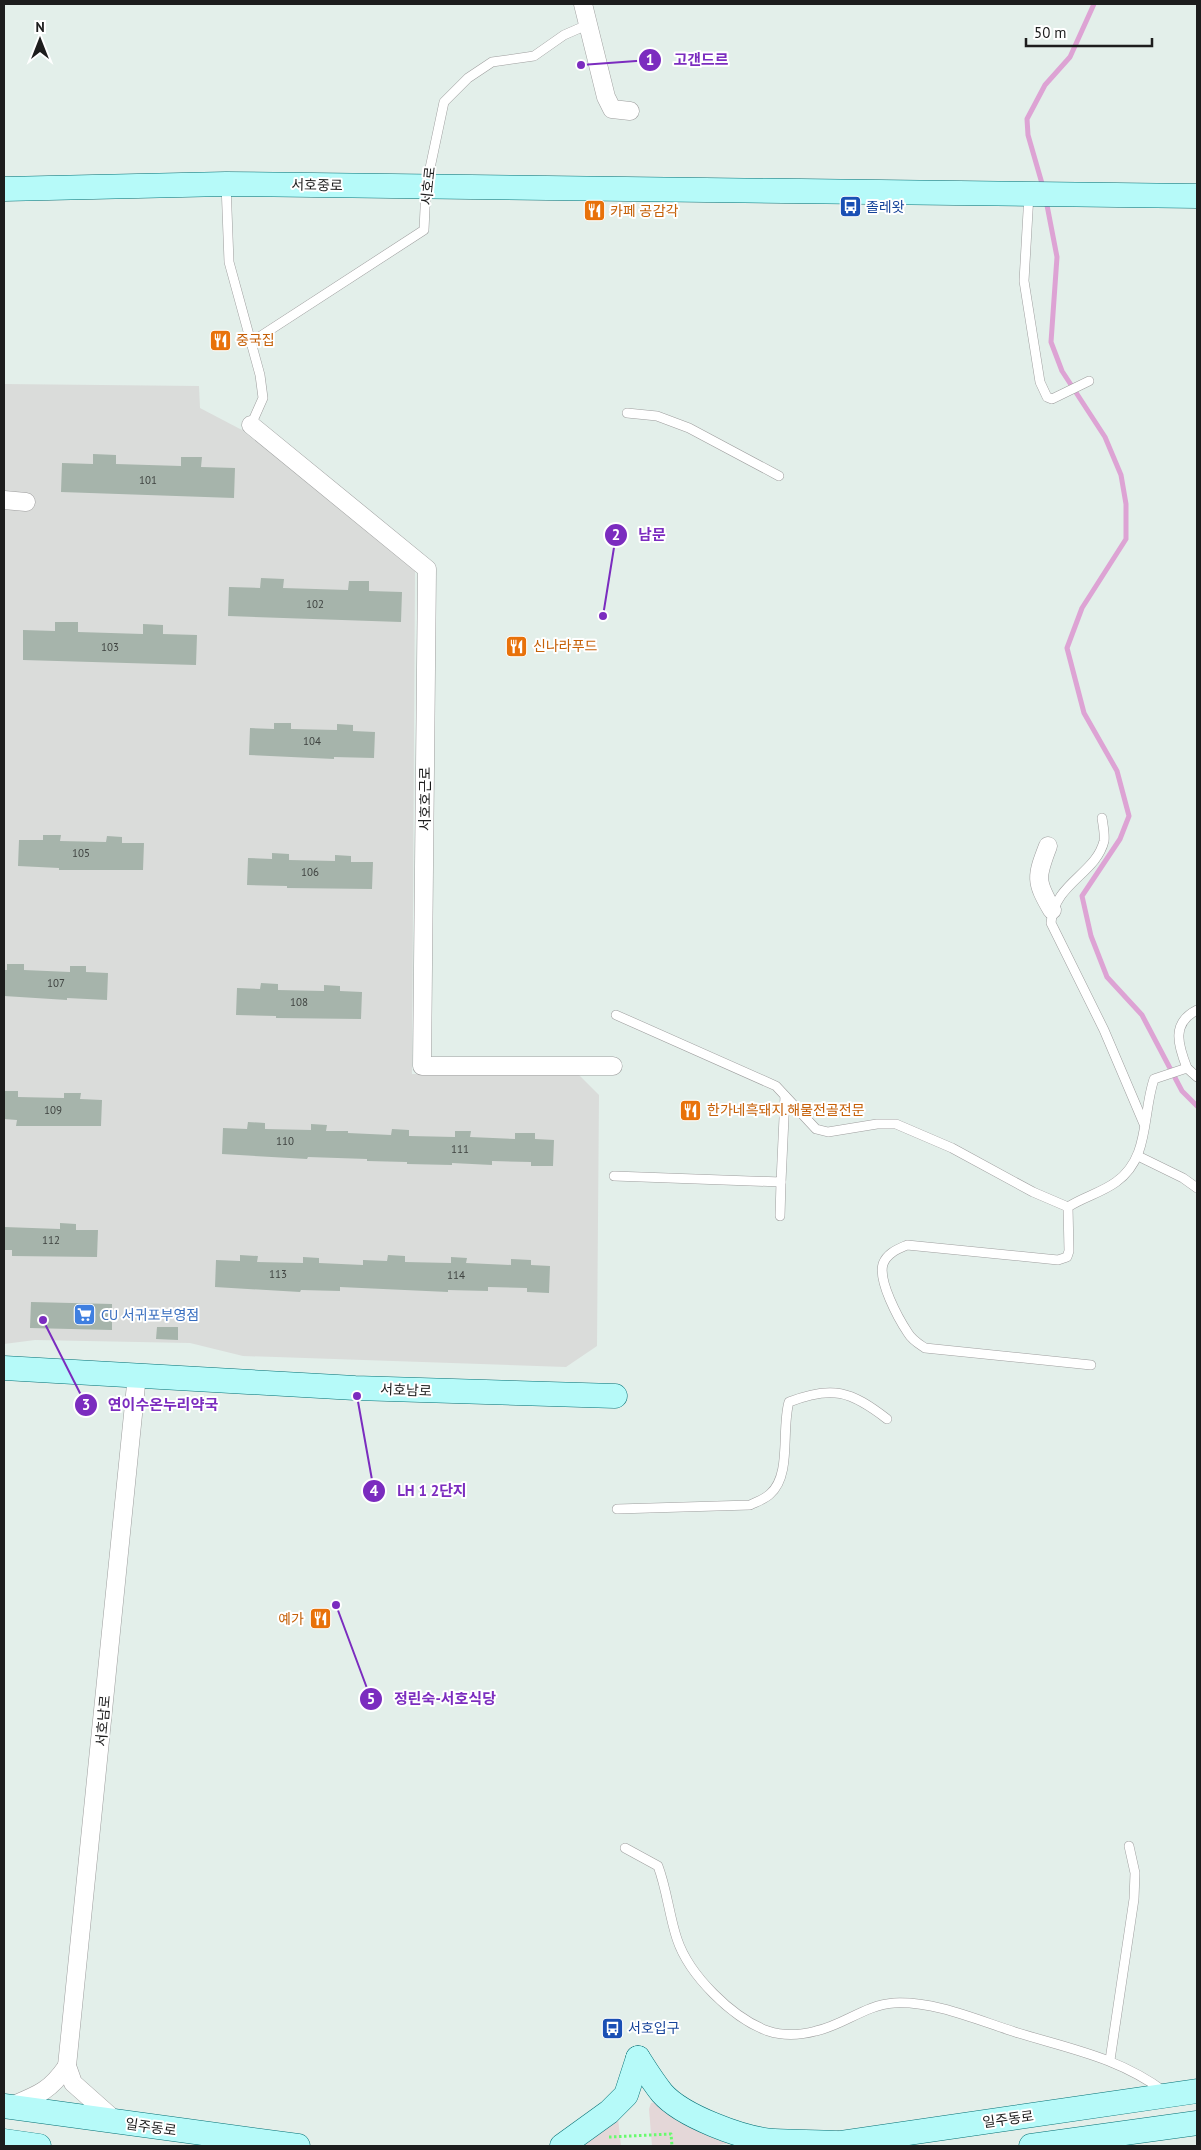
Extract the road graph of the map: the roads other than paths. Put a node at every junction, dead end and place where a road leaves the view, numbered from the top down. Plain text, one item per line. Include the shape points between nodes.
1 (583, 4) edge
2 (587, 25) junction
3 (630, 111) dead end
4 (226, 184) junction
5 (426, 187) junction
6 (4, 189) edge
7 (1040, 194) junction
8 (1197, 196) edge
9 (250, 343) junction
10 (1087, 382) dead end
11 (627, 413) dead end
12 (251, 425) joint
13 (779, 476) dead end
14 (4, 500) edge
15 (26, 502) dead end
16 (1102, 818) dead end
17 (1048, 846) dead end
18 (1052, 910) junction
19 (1197, 1010) edge
20 (616, 1015) dead end
21 (613, 1066) dead end
22 (1185, 1069) junction
23 (1197, 1077) edge
24 (785, 1096) junction
25 (1145, 1126) junction
26 (1138, 1156) junction
27 (614, 1176) dead end
28 (781, 1182) junction
29 (1197, 1188) edge
30 (1068, 1207) junction
31 (780, 1216) dead end
32 (1091, 1366) dead end
33 (4, 1368) edge
34 (137, 1375) junction
35 (615, 1396) dead end
36 (887, 1419) dead end
37 (617, 1509) dead end
38 (1129, 1846) dead end
39 (624, 1848) dead end
40 (1110, 2060) junction
41 (67, 2066) junction
42 (1197, 2091) edge
43 (1169, 2095) junction
44 (7, 2106) edge
45 (118, 2123) junction
46 (1197, 2123) edge
47 (4, 2142) edge
48 (843, 2143) junction
49 (39, 2146) edge
50 (298, 2146) edge
51 (562, 2146) edge
52 (819, 2146) edge
53 (1031, 2146) edge

1 - 2 street
2 - 3 street via 606,97 612,109
2 - 5 lane, 서호로 via 564,35 534,56 492,62 468,78 444,102
4 - 5 main road, 서호중로
4 - 6 main road, 서호중로
4 - 9 lane via 229,262
5 - 7 main road, 서호중로
5 - 9 lane, 서호로 via 424,230
7 - 8 main road, 서호중로
7 - 10 lane via 1024,281 1040,382 1046,397 1052,400
9 - 12 lane via 263,398
11 - 13 lane via 657,416 689,428
12 - 21 street, 서호호근로 via 427,570 422,1066
14 - 15 street
16 - 18 lane via 1104,839 1100,850 1057,899
17 - 18 street via 1040,867 1038,887
18 - 25 lane via 1051,923 1104,1030
19 - 22 lane via 1186,1016 1180,1028 1180,1050
20 - 24 lane via 762,1078
22 - 23 lane
22 - 25 lane via 1154,1080
24 - 28 lane
24 - 30 lane via 816,1128 828,1132 896,1124 952,1148
25 - 26 lane
26 - 29 lane
26 - 30 lane via 1130,1171 1116,1182
27 - 28 lane
28 - 31 lane
30 - 32 lane via 1070,1251 1067,1257 1058,1260 907,1245 889,1254 884,1262 883,1284 908,1334 926,1348
33 - 34 main road, 서호남로
34 - 35 main road, 서호남로 via 354,1388
34 - 41 street, 서호남로
36 - 37 lane via 865,1401 844,1393 814,1392 789,1402 785,1413 782,1473 778,1486 769,1496 750,1505
38 - 40 lane via 1135,1873 1134,1899
39 - 40 lane via 658,1866 677,1940 692,1970 722,2002 768,2031 791,2035 818,2031 880,2004 922,2005
40 - 43 lane via 1143,2076
41 - 44 street via 55,2084 42,2094
41 - 45 street via 73,2083
42 - 43 main road, 일주동로
43 - 48 main road, 일주동로
44 - 45 main road, 일주동로
45 - 50 main road, 일주동로
46 - 53 main road
47 - 49 main road
48 - 51 main road via 772,2141 705,2121 662,2094 638,2058 626,2095 609,2112
48 - 52 main road, 일주동로

